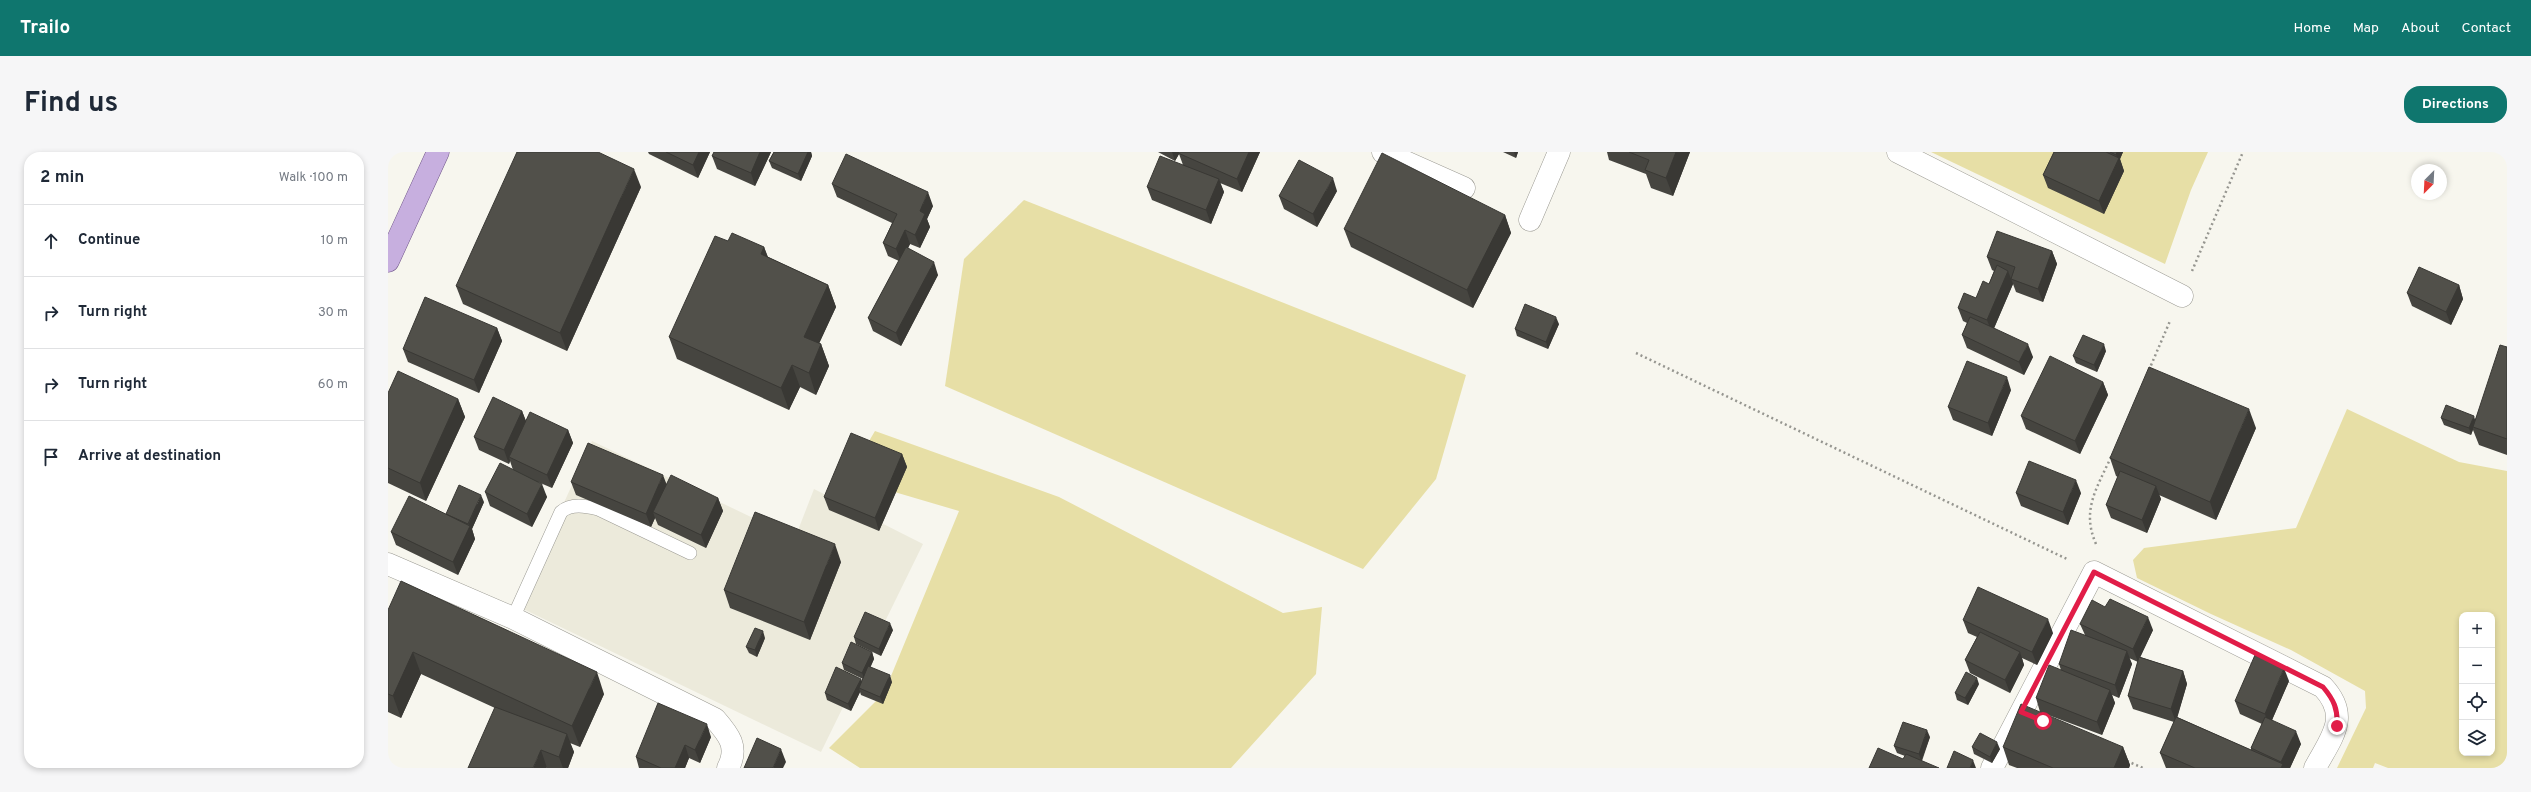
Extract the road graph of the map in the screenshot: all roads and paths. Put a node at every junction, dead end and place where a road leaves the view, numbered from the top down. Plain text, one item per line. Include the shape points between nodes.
1 (438, 152) edge
2 (1383, 152) edge
3 (1559, 152) edge
4 (1898, 152) edge
5 (2243, 152) edge
6 (1464, 188) dead end
7 (1530, 220) dead end
8 (388, 261) edge
9 (2182, 296) junction
10 (1636, 352) dead end
11 (2146, 376) edge
12 (2111, 455) edge
13 (690, 553) dead end
14 (388, 564) edge
15 (2094, 572) junction
16 (513, 618) junction
17 (2121, 758) edge
18 (728, 768) edge
19 (1992, 768) edge
20 (2142, 768) edge
21 (2315, 768) edge

1 - 8 main road
2 - 6 street
3 - 7 street
4 - 9 street
5 - 9 path
9 - 11 path
10 - 15 path
12 - 15 path via 2092,498 2089,513 2089,523 2098,557
13 - 16 lane via 598,510 586,506 565,508 560,512
14 - 16 street
15 - 19 street
15 - 21 street via 2323,687 2333,698 2338,712 2337,726
16 - 18 street via 715,719 729,735 734,747
17 - 20 path

